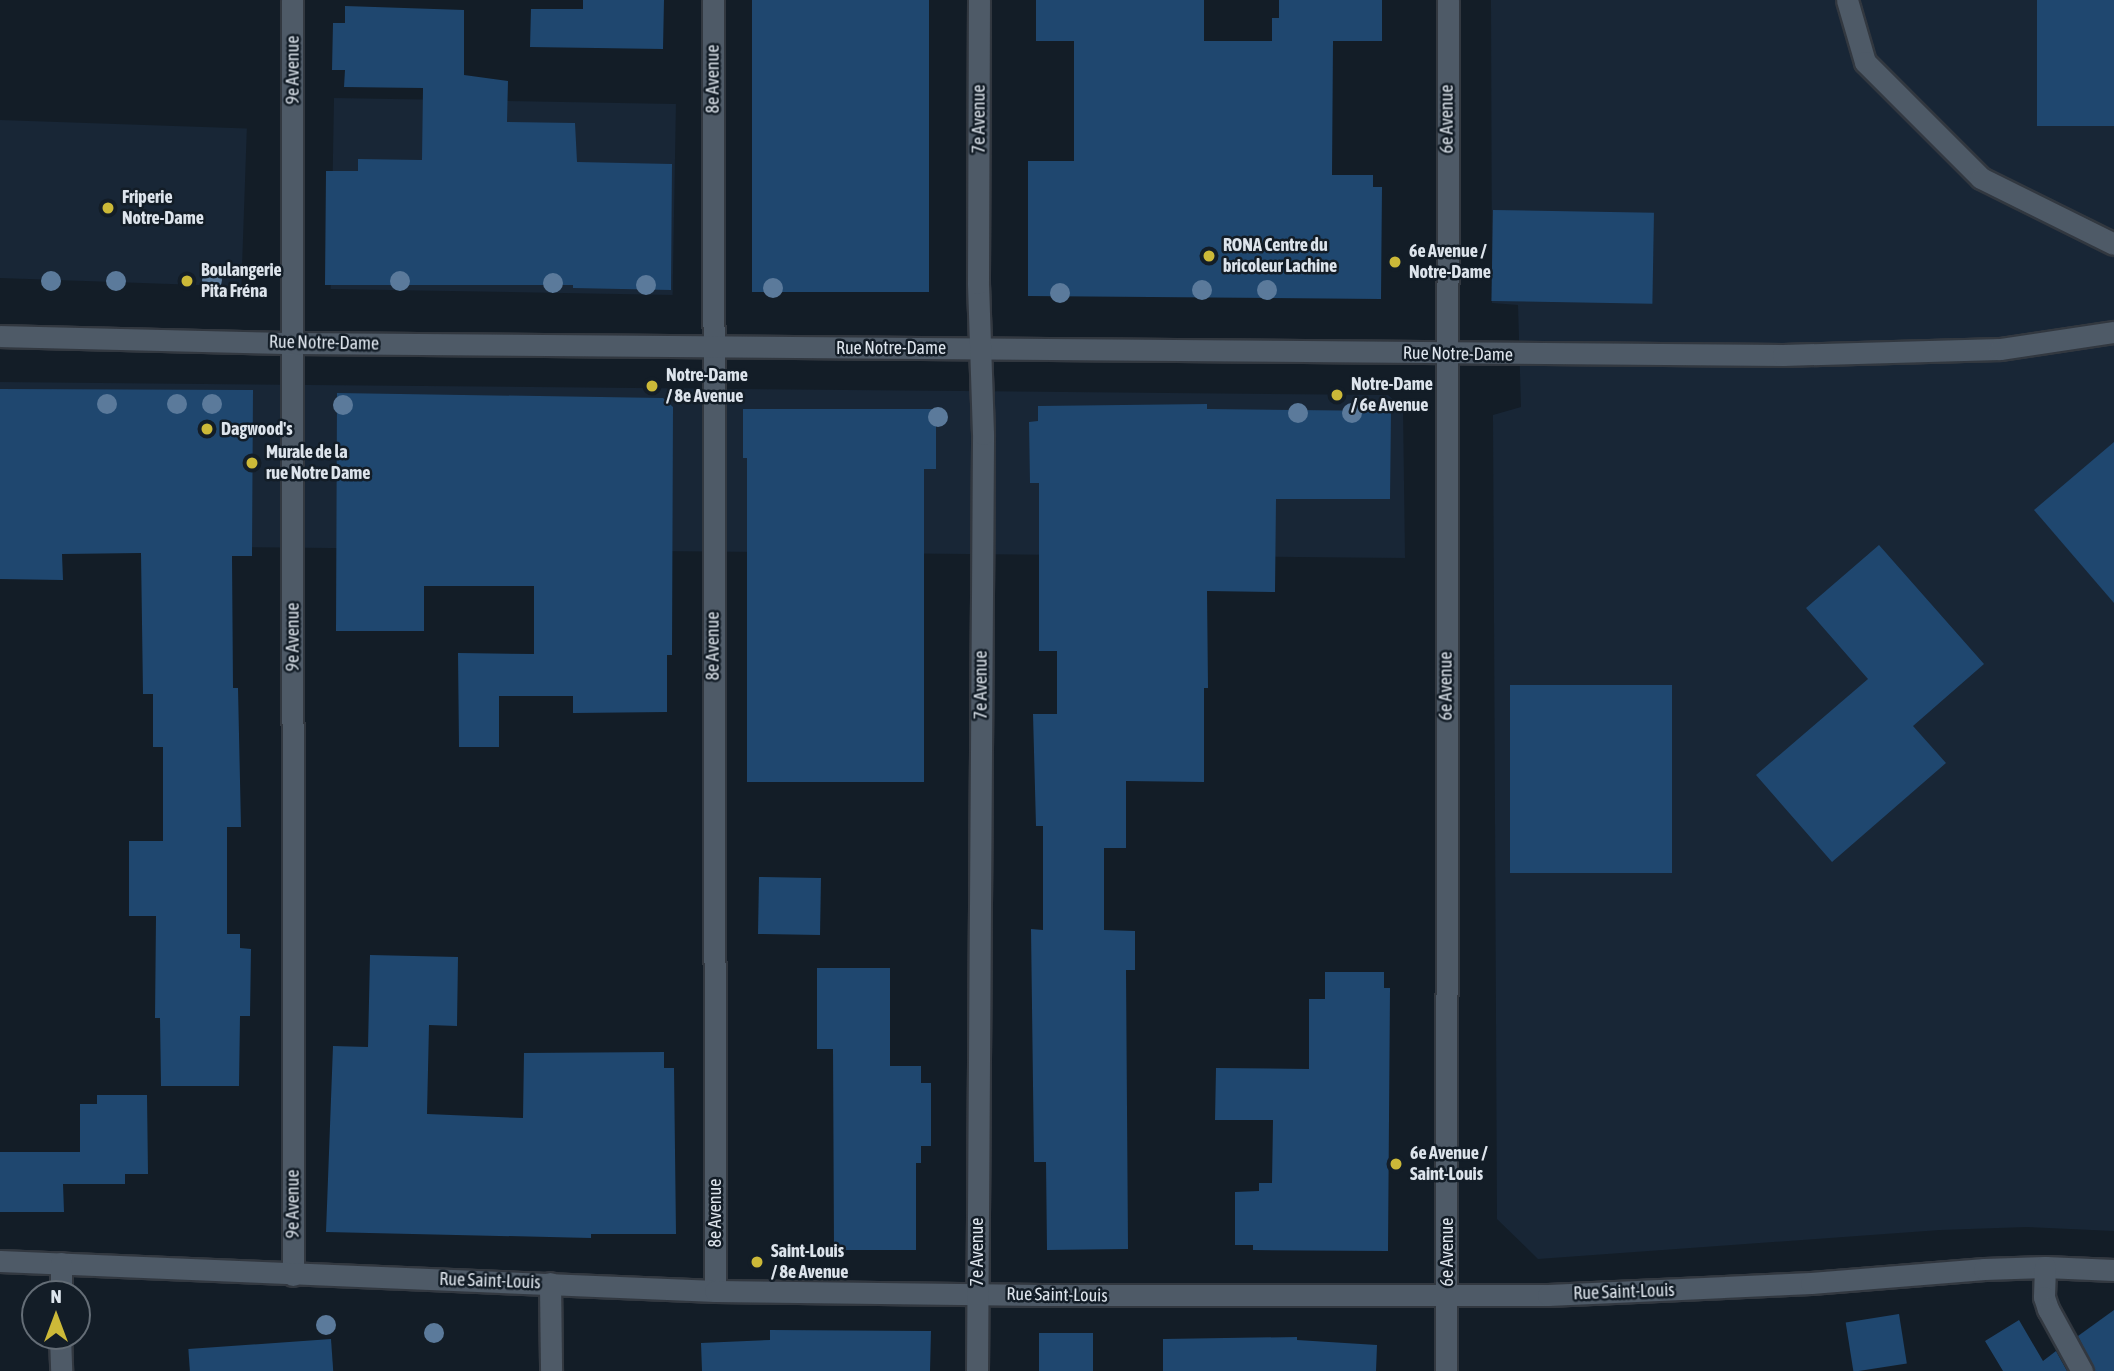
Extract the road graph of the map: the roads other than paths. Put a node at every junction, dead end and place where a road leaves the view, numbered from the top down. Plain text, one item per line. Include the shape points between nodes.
1 (292, 0) edge
2 (713, 0) edge
3 (979, 0) edge
4 (1448, 0) edge
5 (1847, 0) edge
6 (2114, 244) edge
7 (2114, 332) edge
8 (0, 336) edge
9 (294, 343) junction
10 (712, 346) junction
11 (981, 349) junction
12 (1447, 354) junction
13 (0, 1261) edge
14 (61, 1264) junction
15 (2045, 1267) junction
16 (2114, 1270) edge
17 (293, 1275) junction
18 (61, 1280) edge
19 (550, 1283) junction
20 (715, 1291) junction
21 (977, 1293) junction
22 (1447, 1295) junction
23 (61, 1350) edge
24 (61, 1371) edge
25 (551, 1371) edge
26 (977, 1371) edge
27 (1447, 1371) edge
28 (2082, 1371) edge

1 - 9 street, 9e Avenue
2 - 10 street, 8e Avenue
3 - 11 street, 7e Avenue
4 - 12 street, 6e Avenue
5 - 6 street via 1865,62 1981,178
7 - 12 street, Rue Notre-Dame via 2000,349 1783,355
8 - 9 street, Rue Notre-Dame
9 - 10 street, Rue Notre-Dame
9 - 17 street, 9e Avenue
10 - 11 street, Rue Notre-Dame
10 - 20 street, 8e Avenue
11 - 12 street, Rue Notre-Dame
11 - 21 street, 7e Avenue
12 - 22 street, 6e Avenue
13 - 14 street, Rue Saint-Louis
14 - 17 street, Rue Saint-Louis
14 - 18 street
15 - 16 street, Rue Saint-Louis
15 - 22 street, Rue Saint-Louis via 1641,1293
15 - 28 street via 2048,1309
17 - 19 street, Rue Saint-Louis
19 - 20 street, Rue Saint-Louis
19 - 25 street
20 - 21 street, Rue Saint-Louis
21 - 22 street, Rue Saint-Louis
21 - 26 street, 7e Avenue
22 - 27 street, 6e Avenue
23 - 24 street

